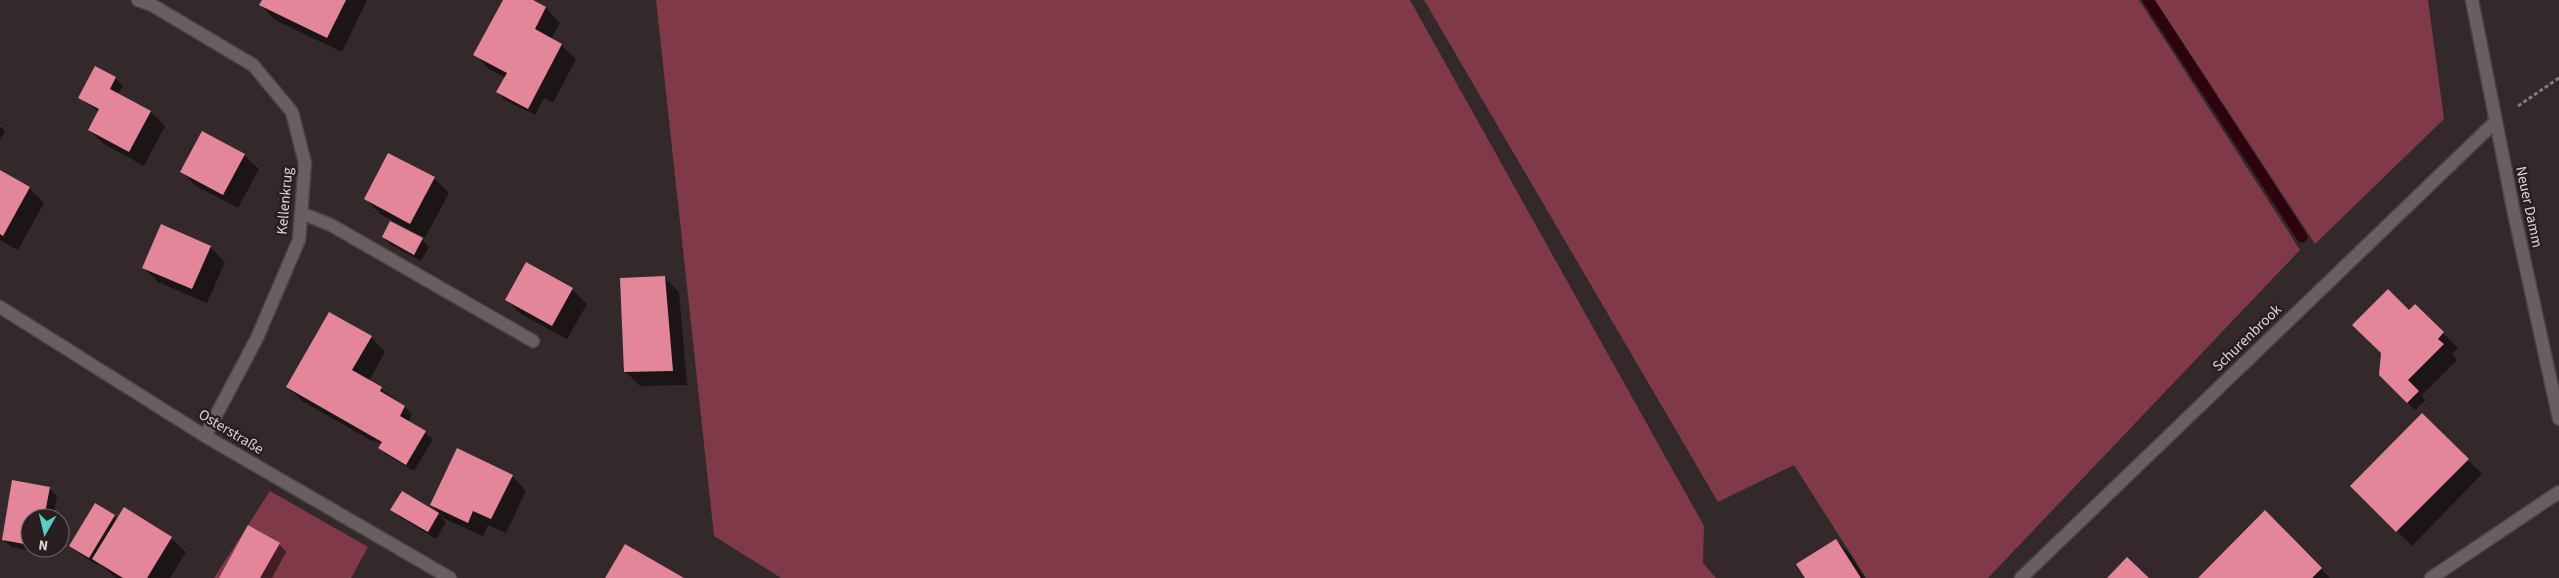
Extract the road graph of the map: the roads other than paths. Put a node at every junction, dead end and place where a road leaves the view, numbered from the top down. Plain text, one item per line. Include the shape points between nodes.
1 (138, 0) edge
2 (2472, 0) edge
3 (2495, 122) junction
4 (301, 213) junction
5 (0, 307) edge
6 (533, 340) dead end
7 (2559, 419) edge
8 (205, 436) junction
9 (2559, 492) edge
10 (450, 578) edge
11 (2021, 578) edge
12 (2431, 578) edge

1 - 4 street, Kellenkrug via 152,5 253,65 292,112 305,163
2 - 3 street, Neuer Damm
3 - 7 street, Neuer Damm
3 - 11 street, Schurenbrook
4 - 6 street via 331,225
4 - 8 street, Kellenkrug via 299,240 257,338
5 - 8 street, Osterstraße
8 - 10 street, Osterstraße
9 - 12 street

